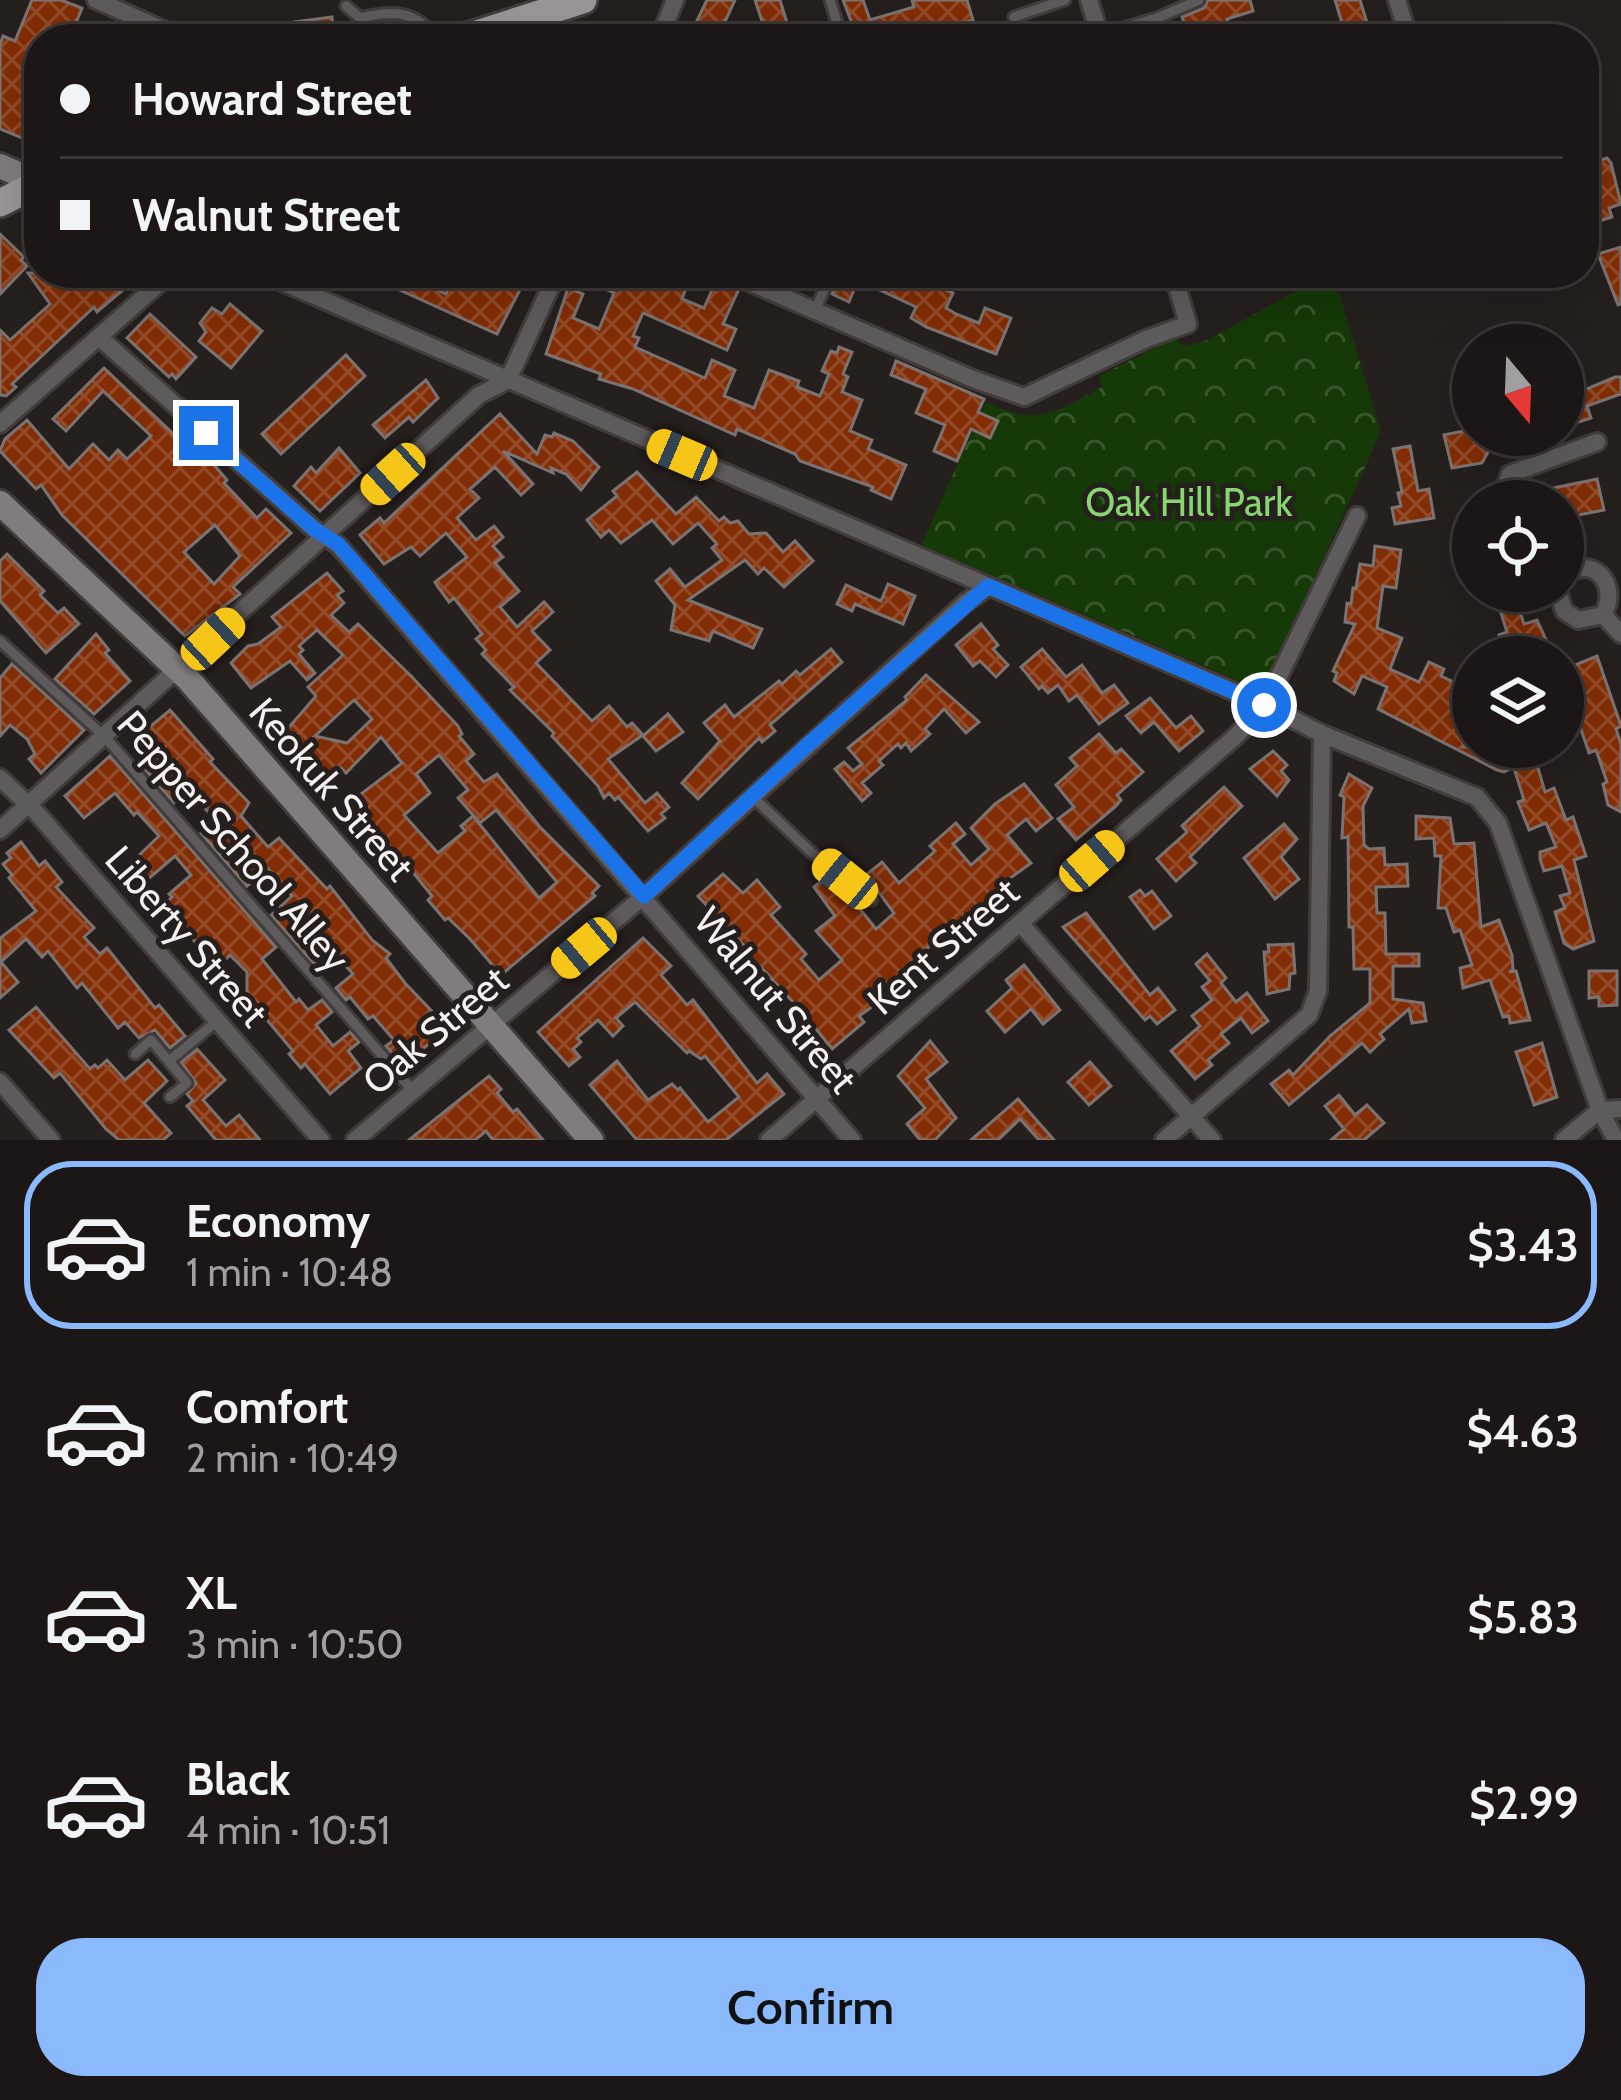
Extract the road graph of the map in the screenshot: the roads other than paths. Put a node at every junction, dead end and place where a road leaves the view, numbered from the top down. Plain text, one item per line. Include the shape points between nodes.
1 (96, 0) edge
2 (584, 0) edge
3 (1066, 0) edge
4 (1199, 0) edge
5 (346, 6) dead end
6 (1014, 17) dead end
7 (150, 24) edge
8 (423, 24) edge
9 (508, 24) edge
10 (1139, 24) edge
11 (154, 288) edge
12 (296, 288) edge
13 (550, 288) edge
14 (762, 288) edge
15 (825, 288) edge
16 (1177, 288) edge
17 (815, 311) junction
18 (99, 337) junction
19 (508, 380) junction
20 (0, 424) edge
21 (1597, 442) dead end
22 (1508, 480) edge
23 (0, 503) edge
24 (1358, 516) dead end
25 (324, 538) junction
26 (1584, 567) edge
27 (988, 586) junction
28 (1566, 612) edge
29 (1603, 615) junction
30 (1621, 634) edge
31 (0, 641) edge
32 (179, 670) junction
33 (1264, 705) junction
34 (1322, 734) junction
35 (105, 737) junction
36 (0, 778) edge
37 (752, 796) junction
38 (29, 805) junction
39 (0, 830) edge
40 (644, 896) junction
41 (872, 900) dead end
42 (1020, 923) junction
43 (217, 1021) junction
44 (493, 1026) junction
45 (134, 1054) dead end
46 (169, 1061) junction
47 (0, 1082) edge
48 (413, 1091) junction
49 (170, 1097) dead end
50 (816, 1099) junction
51 (1621, 1108) edge
52 (1600, 1110) junction
53 (1191, 1116) junction
54 (51, 1140) edge
55 (321, 1140) edge
56 (355, 1140) edge
57 (591, 1140) edge
58 (770, 1140) edge
59 (852, 1140) edge
60 (1164, 1140) edge
61 (1212, 1140) edge
62 (1564, 1140) edge
63 (1616, 1140) edge

1 - 7 street
2 - 9 main road
3 - 6 lane
4 - 10 lane
5 - 8 lane via 360,18 389,11
11 - 18 street
12 - 19 street
13 - 19 street
14 - 17 street
15 - 17 lane
16 - 17 street via 1188,324 1024,398
18 - 20 street
18 - 25 street, Walnut Street
19 - 25 street via 478,395
19 - 27 street
21 - 22 street
23 - 32 street, Keokuk Street
24 - 33 street, Kent Street
25 - 32 street
25 - 40 street, Walnut Street via 338,544
26 - 29 street via 1609,580 1612,599
27 - 33 street
27 - 37 street, Oak Street
28 - 29 street via 1587,621
29 - 30 street
31 - 35 lane, Pepper School Alley
32 - 35 street
32 - 44 street, Keokuk Street
33 - 34 street
33 - 42 street, Kent Street
34 - 52 street via 1458,788 1490,809
34 - 53 street via 1318,991 1309,1015
35 - 38 street
35 - 48 lane, Pepper School Alley
36 - 38 street, Liberty Street
37 - 40 street, Oak Street
37 - 41 lane
38 - 39 street
38 - 43 street, Liberty Street
40 - 44 street, Oak Street
40 - 50 street, Walnut Street
42 - 50 street, Kent Street
42 - 53 street
43 - 46 lane
43 - 55 street, Liberty Street
44 - 48 street, Oak Street
44 - 57 street, Keokuk Street
45 - 46 lane via 151,1040
46 - 49 lane via 187,1083
47 - 54 street
48 - 56 street, Oak Street
50 - 58 street, Kent Street
50 - 59 street, Walnut Street
51 - 52 street
52 - 62 street
52 - 63 street
53 - 60 street
53 - 61 street

